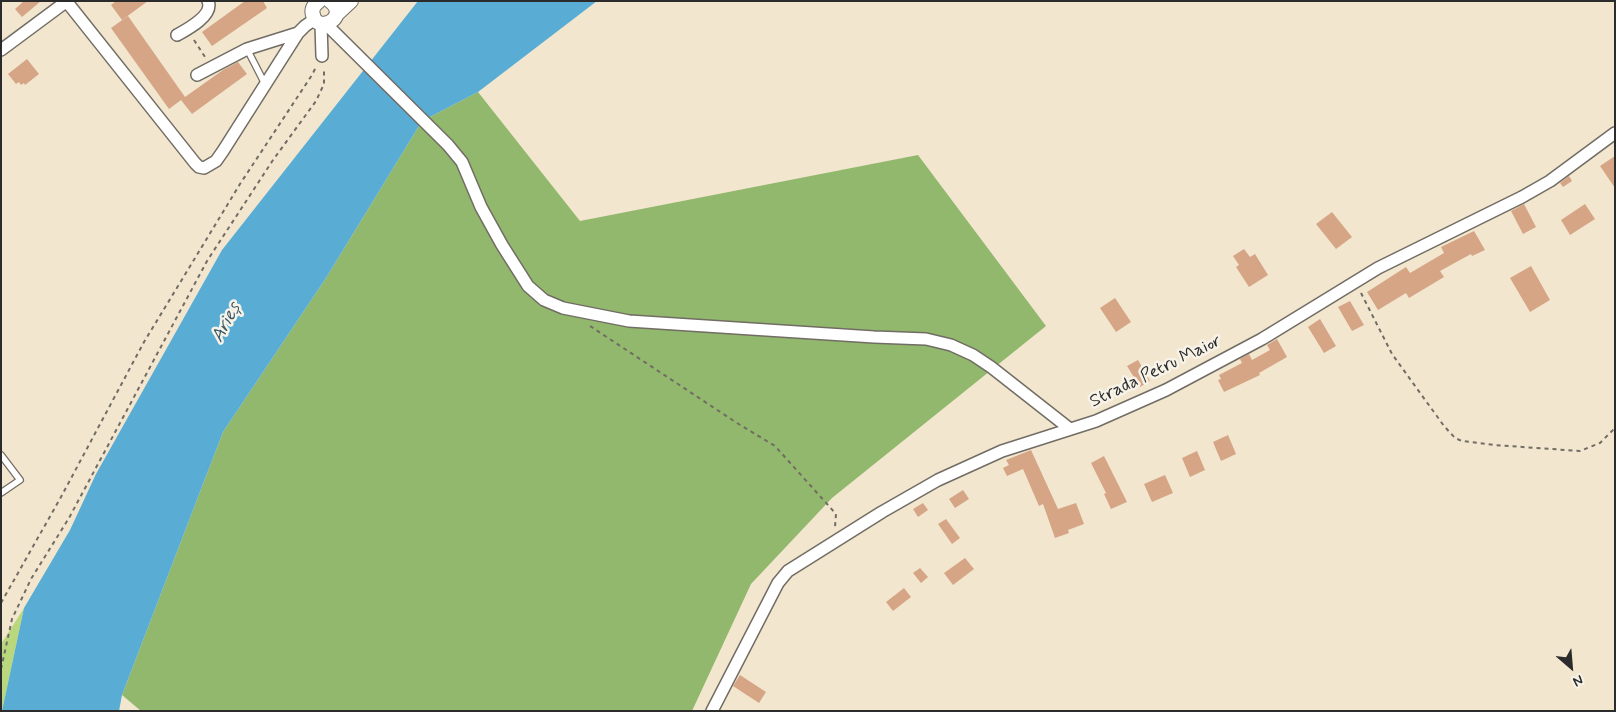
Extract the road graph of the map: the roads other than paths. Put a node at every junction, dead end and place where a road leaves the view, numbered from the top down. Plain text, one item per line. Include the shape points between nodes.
1 (208, 1) edge
2 (330, 1) edge
3 (351, 1) edge
4 (67, 2) edge
5 (320, 14) edge
6 (182, 32) road end
7 (298, 33) junction
8 (247, 49) junction
9 (1, 50) edge
10 (322, 56) road end
11 (197, 75) dead end
12 (266, 84) junction
13 (1615, 133) edge
14 (1070, 429) junction
15 (1, 455) edge
16 (1, 493) edge
17 (712, 711) edge

1 - 6 street via 208,12
2 - 5 street via 335,7
3 - 5 street
4 - 9 street
4 - 12 street via 199,167 204,168 216,161
5 - 7 street
5 - 10 street
5 - 14 street via 462,162 502,245 528,286 544,300 563,308 630,321 926,339 973,355
7 - 8 street
7 - 12 street
8 - 11 street
8 - 12 lane
13 - 14 street, Strada Petru Maior via 1550,181 1378,268 1262,339 1166,390
14 - 17 street, Strada Petru Maior via 1002,451 938,480 788,571 778,583
15 - 16 lane via 20,480

